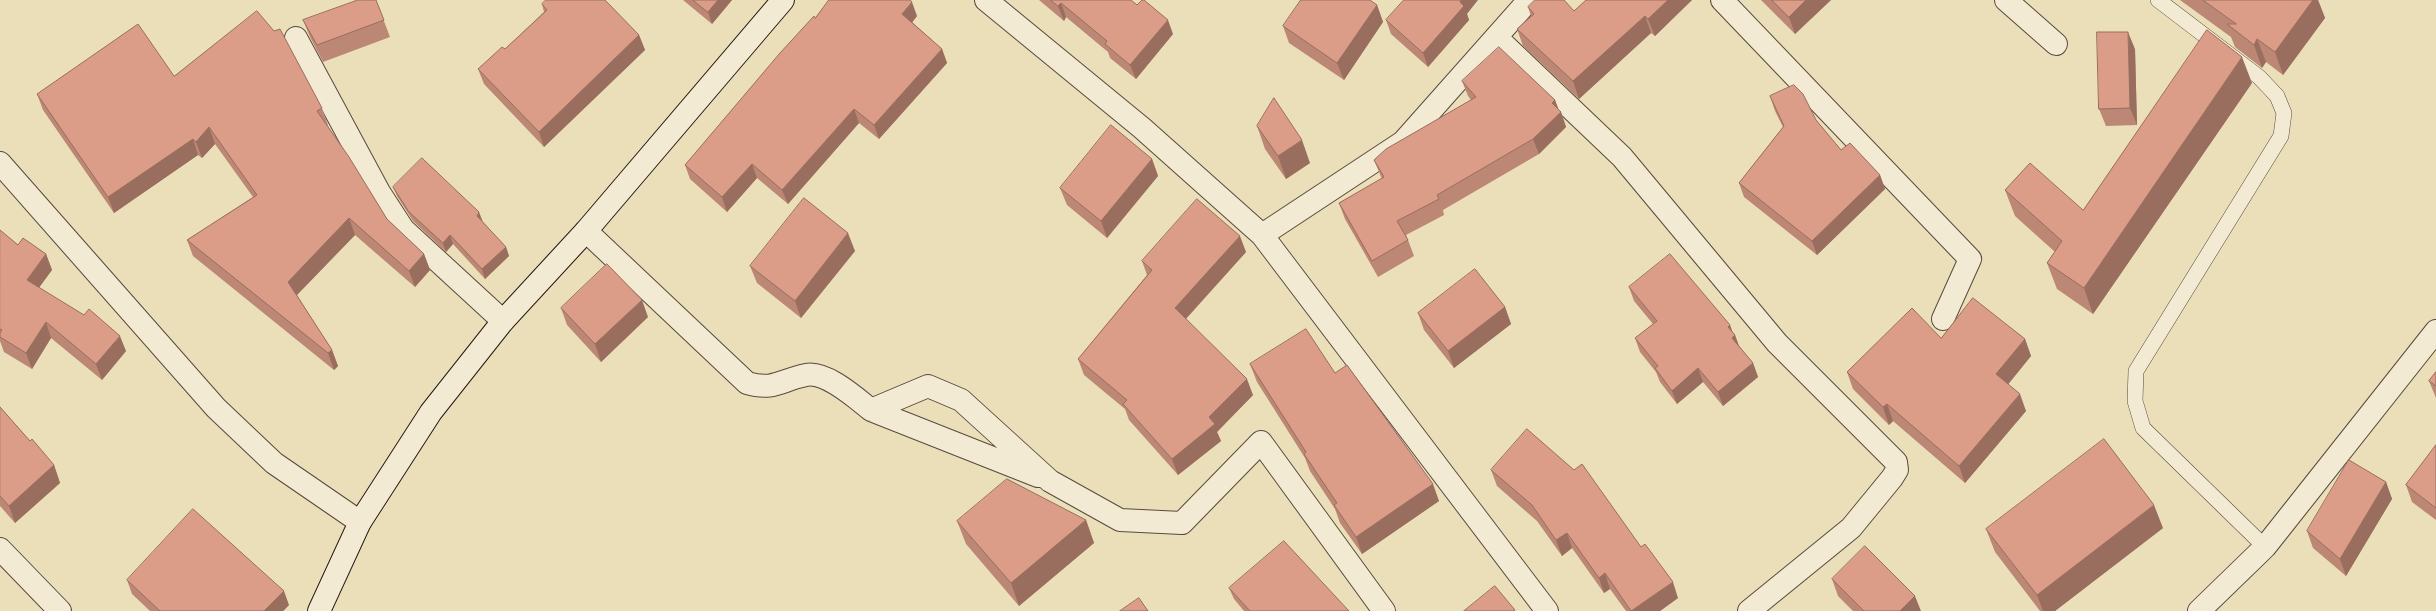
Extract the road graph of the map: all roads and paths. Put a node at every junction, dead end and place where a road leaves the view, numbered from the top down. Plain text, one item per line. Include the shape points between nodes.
1 (783, 0) edge
2 (986, 0) edge
3 (1529, 0) edge
4 (1722, 0) edge
5 (2006, 0) edge
6 (2158, 0) edge
7 (1496, 37) junction
8 (296, 38) dead end
9 (2056, 44) dead end
10 (0, 163) edge
11 (586, 231) junction
12 (1262, 235) junction
13 (1943, 319) dead end
14 (503, 321) junction
15 (2436, 331) edge
16 (870, 410) junction
17 (1050, 481) junction
18 (360, 522) junction
19 (2265, 546) junction
20 (0, 549) edge
21 (60, 611) edge
22 (319, 611) edge
23 (1384, 611) edge
24 (1547, 611) edge
25 (1749, 611) edge
26 (2199, 611) edge

1 - 11 street
2 - 12 street via 1142,128
3 - 7 street
4 - 13 street via 1970,259
5 - 9 street
6 - 19 lane via 2259,77 2277,96 2284,112 2281,136 2136,371 2135,401 2143,428
7 - 12 street via 1403,142
7 - 25 street via 1622,157 1777,343 1896,462 1897,470 1892,478 1851,528
8 - 14 street via 379,192 403,229
10 - 18 street via 216,408 274,463
11 - 14 street
11 - 16 street via 747,383 763,388 808,374 837,383
12 - 24 street
14 - 18 street via 431,412
15 - 19 street
16 - 17 street
16 - 17 street via 928,386 961,400
17 - 23 street via 1120,520 1182,523 1261,442
18 - 22 street
19 - 26 street
20 - 21 street

